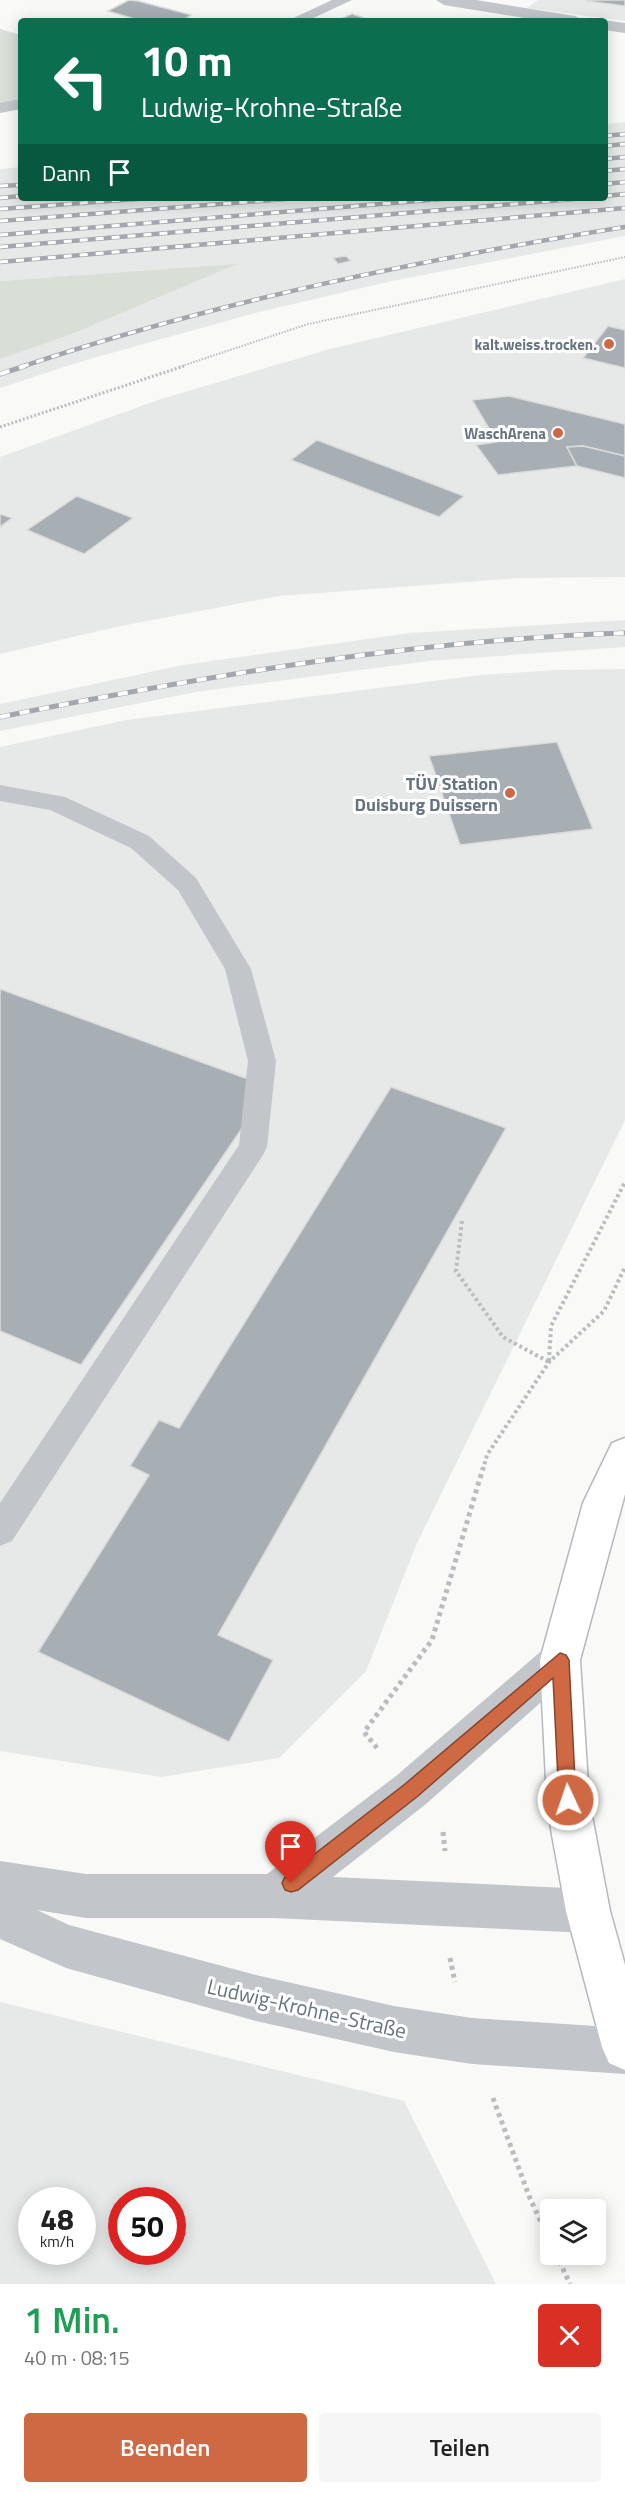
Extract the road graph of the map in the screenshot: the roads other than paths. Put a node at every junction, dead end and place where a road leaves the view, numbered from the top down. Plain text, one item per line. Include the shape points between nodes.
1 (345, 0) edge
2 (444, 0) edge
3 (301, 18) edge
4 (556, 18) edge
5 (608, 26) edge
6 (625, 28) edge
7 (18, 105) edge
8 (0, 108) edge
9 (0, 793) edge
10 (625, 1454) edge
11 (0, 1531) edge
12 (560, 1660) junction
13 (0, 1883) edge
14 (274, 1896) junction
15 (588, 1911) junction
16 (0, 1916) edge
17 (625, 2049) edge

1 - 3 lane
2 - 4 street
5 - 6 street
7 - 8 lane
9 - 11 lane via 56,803 140,842 187,884 238,969 262,1061 253,1147
10 - 12 main road via 602,1503
12 - 14 street via 411,1790
12 - 15 main road via 568,1800
13 - 14 street via 86,1896
14 - 15 street
15 - 17 main road
16 - 17 street, Ludwig-Krohne-Straße via 66,1946 256,1998 394,2029 472,2042

